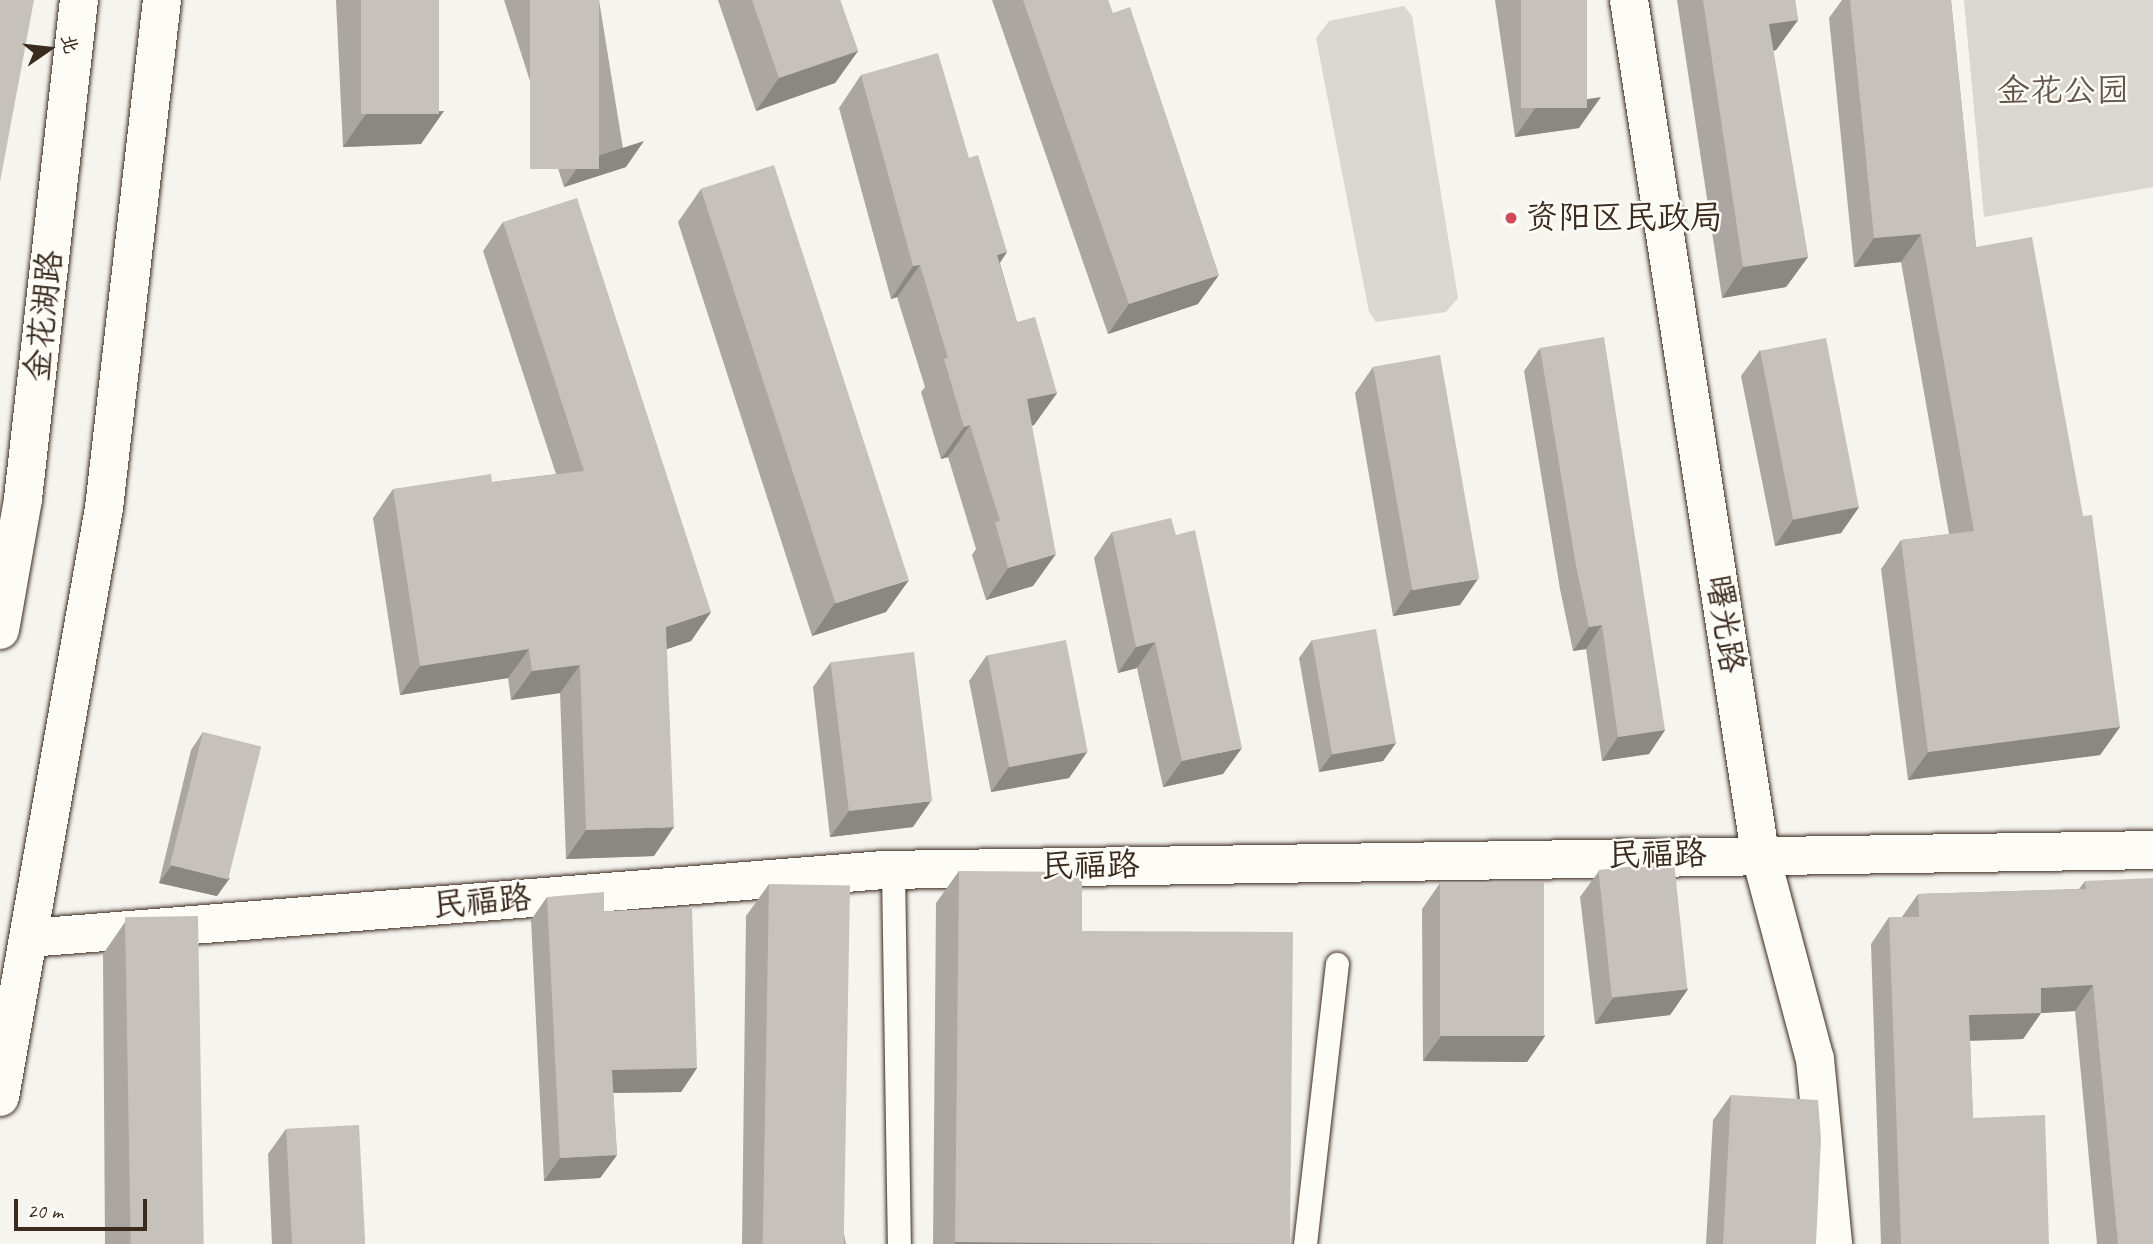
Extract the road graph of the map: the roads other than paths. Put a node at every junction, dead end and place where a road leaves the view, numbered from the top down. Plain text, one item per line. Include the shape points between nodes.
1 (79, 0) edge
2 (162, 0) edge
3 (1629, 0) edge
4 (0, 630) edge
5 (2153, 850) edge
6 (1760, 853) junction
7 (892, 870) junction
8 (29, 938) junction
9 (1337, 964) dead end
10 (0, 1097) edge
11 (899, 1244) edge
12 (1305, 1244) edge
13 (1833, 1244) edge

1 - 4 street, 金花湖路 via 23,499
2 - 8 street via 104,508
3 - 6 street, 曙光路
5 - 6 street, 民福路
6 - 7 street, 民福路
6 - 13 street, 曙光路 via 1815,1059
7 - 8 street, 民福路
7 - 11 lane
8 - 10 street
9 - 12 lane

